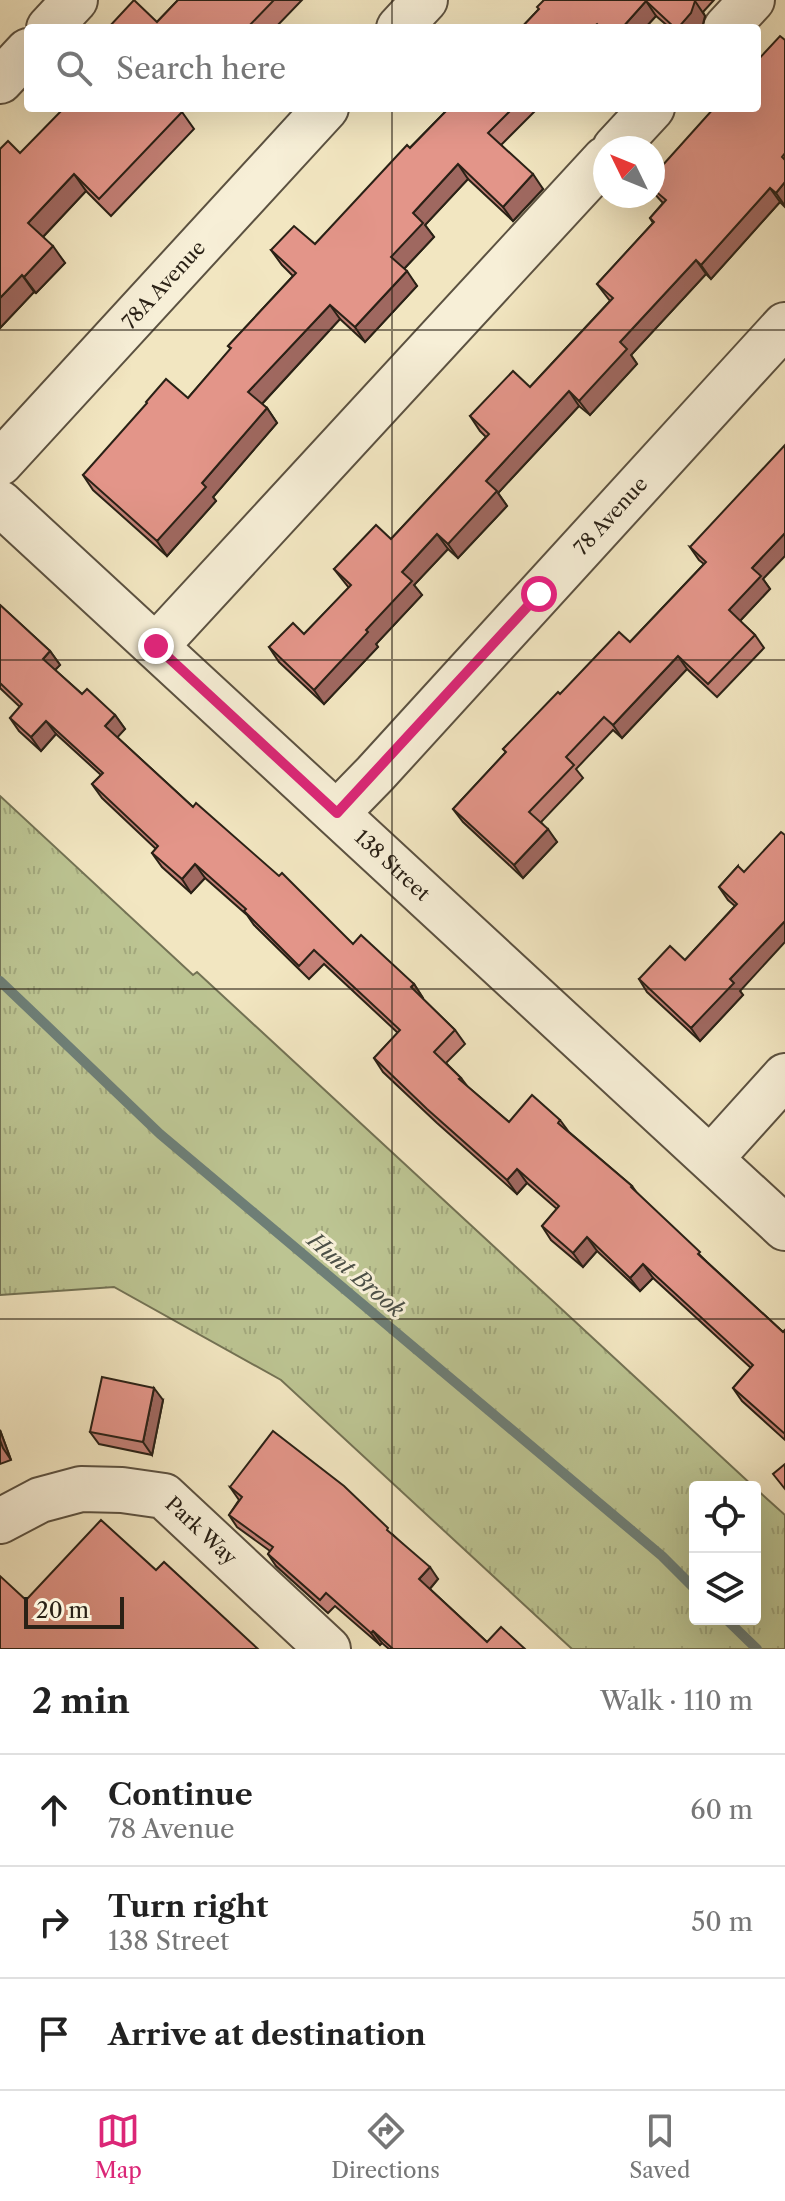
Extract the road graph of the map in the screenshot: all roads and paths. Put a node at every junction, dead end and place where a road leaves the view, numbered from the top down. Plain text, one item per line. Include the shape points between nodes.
1 (75, 0) edge
2 (425, 0) edge
3 (752, 0) edge
4 (53, 24) edge
5 (403, 24) edge
6 (730, 24) edge
7 (24, 55) edge
8 (0, 81) edge
9 (322, 112) edge
10 (648, 112) edge
11 (626, 136) edge
12 (593, 172) edge
13 (785, 325) edge
14 (0, 463) edge
15 (0, 503) edge
16 (156, 646) junction
17 (337, 813) junction
18 (785, 1076) edge
19 (711, 1158) junction
20 (785, 1228) edge
21 (0, 1521) edge
22 (328, 1649) edge

1 - 4 street
2 - 5 street
3 - 6 street
7 - 8 street
9 - 14 street, 78A Avenue
10 - 11 street
12 - 16 street
13 - 17 street, 78 Avenue
15 - 16 street, 138 Street
16 - 17 street, 138 Street
17 - 19 street, 138 Street
18 - 19 street
19 - 20 street, 138 Street
21 - 22 street, Park Way via 40,1500 81,1489 164,1496

